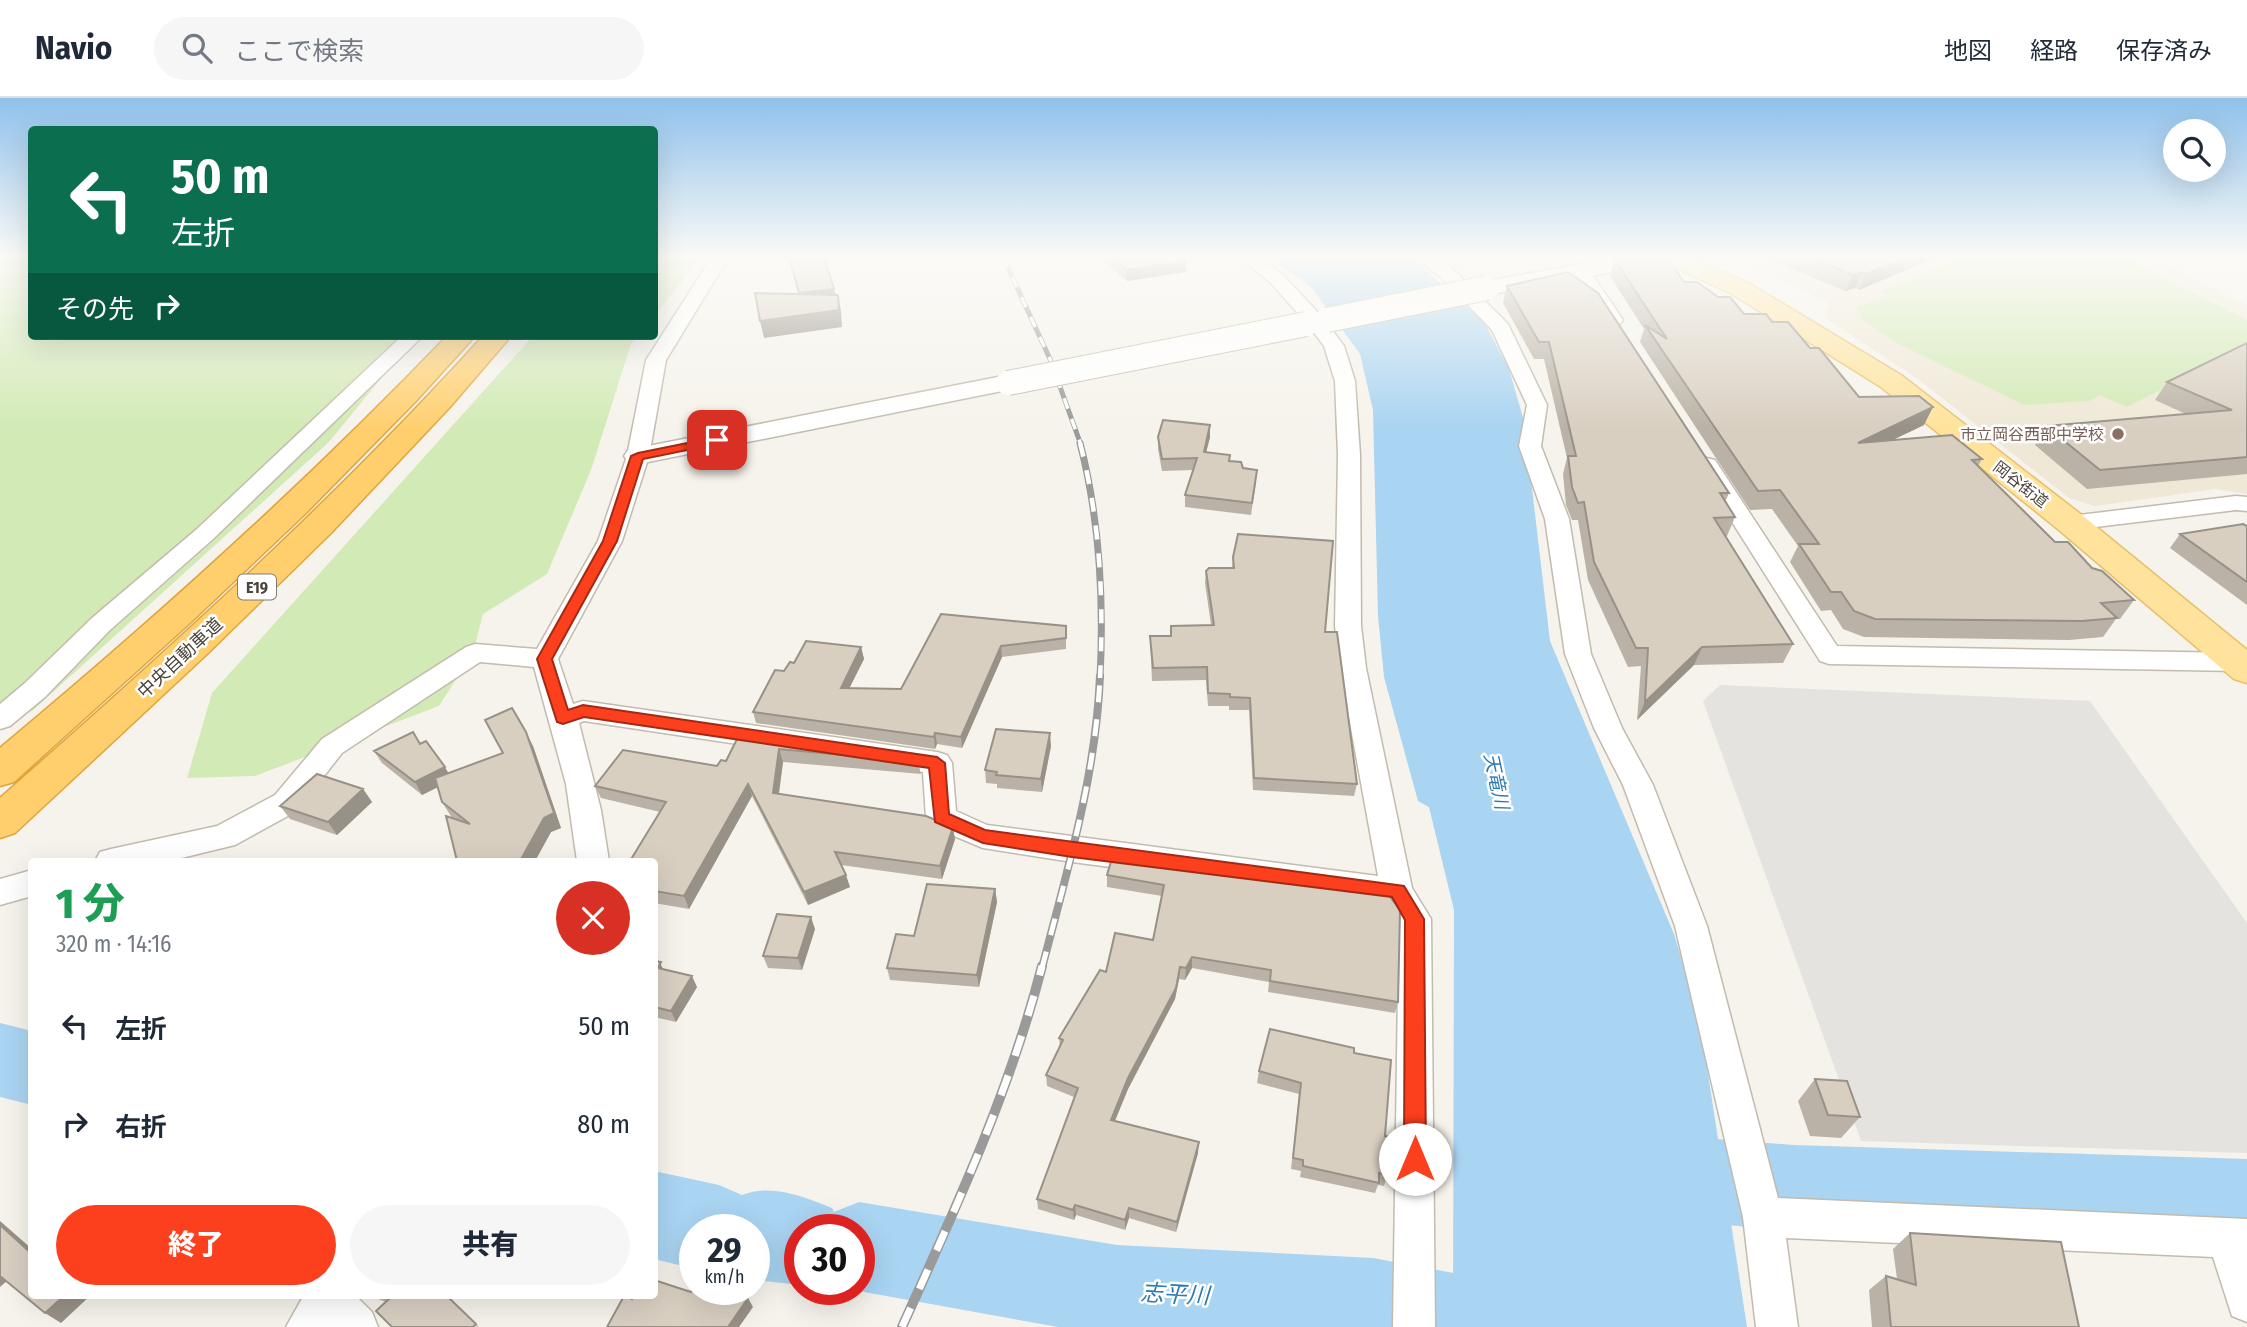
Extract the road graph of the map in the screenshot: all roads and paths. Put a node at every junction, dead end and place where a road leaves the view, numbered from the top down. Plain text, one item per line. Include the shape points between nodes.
1 (683, 314) edge
2 (1309, 314) edge
3 (1354, 314) edge
4 (1488, 314) edge
5 (1610, 314) edge
6 (1782, 314) edge
7 (1316, 322) junction
8 (409, 340) edge
9 (458, 340) edge
10 (494, 340) edge
11 (1627, 341) edge
12 (1694, 446) edge
13 (638, 456) junction
14 (2247, 504) edge
15 (2207, 507) junction
16 (2071, 523) junction
17 (2237, 528) edge
18 (545, 659) junction
19 (2242, 666) edge
20 (563, 718) junction
21 (0, 719) edge
22 (0, 771) edge
23 (0, 822) edge
24 (126, 858) edge
25 (593, 858) edge
26 (28, 884) edge
27 (1397, 891) junction
28 (0, 892) edge
29 (1763, 1217) junction
30 (2238, 1239) edge
31 (325, 1299) edge
32 (332, 1299) edge
33 (2247, 1301) edge
34 (1414, 1310) edge
35 (307, 1327) edge
36 (357, 1327) edge
37 (1777, 1327) edge

1 - 13 street via 656,360
2 - 7 street
3 - 7 street, bridge
4 - 29 street via 1501,328 1537,405 1530,446 1557,519 1578,654 1608,728 1638,785 1691,926
5 - 11 street
6 - 16 main road, 岡谷街道 via 1891,381
7 - 13 street, bridge
7 - 27 street via 1334,346 1345,381 1348,626
8 - 21 street via 205,534
9 - 22 highway, 中央自動車道 / E19 via 353,451 229,570
10 - 23 highway, 中央自動車道 / E19 via 269,576
12 - 19 street via 1829,655
13 - 18 street via 610,541
14 - 15 street
15 - 16 street
15 - 17 street
16 - 19 main road, 岡谷街道
18 - 20 street
18 - 24 street via 475,653 331,746 286,803 224,838
20 - 25 street via 591,829
20 - 27 street via 583,711 937,763 941,818 983,836
26 - 28 street
27 - 34 street via 1415,919
29 - 30 street
29 - 37 street
30 - 33 street
31 - 35 street
32 - 36 street

